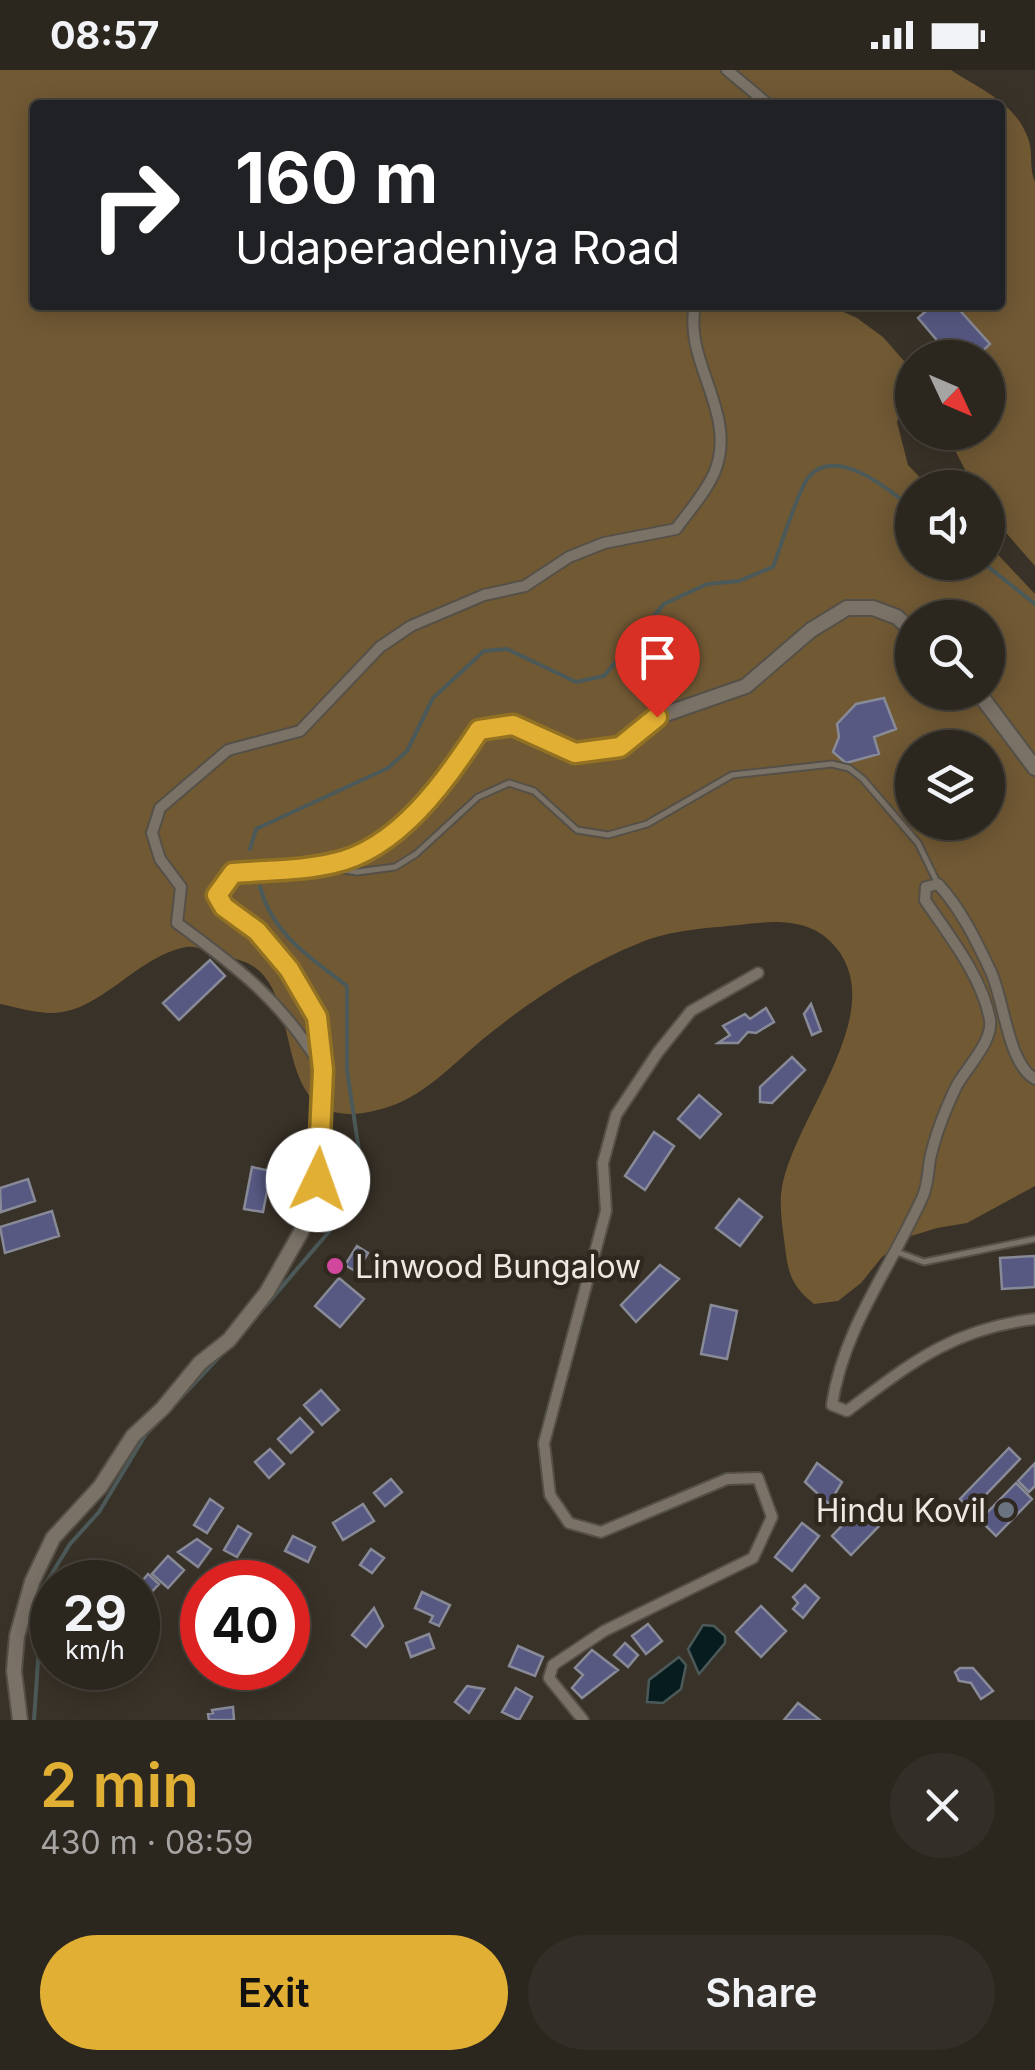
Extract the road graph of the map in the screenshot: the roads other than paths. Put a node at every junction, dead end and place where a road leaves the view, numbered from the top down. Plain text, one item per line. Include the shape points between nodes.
1 (728, 70) edge
2 (763, 100) edge
3 (695, 310) edge
4 (895, 616) edge
5 (992, 710) edge
6 (1035, 768) edge
7 (315, 865) junction
8 (938, 884) junction
9 (758, 973) dead end
10 (323, 1070) junction
11 (1035, 1079) edge
12 (1035, 1239) edge
13 (897, 1252) junction
14 (1035, 1320) edge
15 (20, 1720) edge
16 (583, 1720) edge

1 - 2 street
3 - 10 street via 721,448 714,473 676,529 604,543 525,586 484,595 411,626 380,647 300,730 228,750 160,808 152,833 160,858 182,887 177,923 283,1010
4 - 7 street via 848,608 746,686 657,717 620,747 575,753 513,725 479,730 446,781 404,823 368,849
5 - 6 street
7 - 8 lane via 357,872 395,867 478,797 508,783 534,791 577,830 608,835 647,824 732,776 832,764 863,779 918,843
7 - 10 street via 233,873 217,895 289,969 317,1017
8 - 11 street via 956,904 993,975 1019,1063
8 - 13 street via 926,886 925,900 970,969 990,1031 956,1088 931,1155 926,1190
9 - 16 street via 691,1011 616,1115 604,1163 606,1211 544,1443 550,1495 569,1523 601,1532 727,1479 758,1478 772,1518 753,1558 604,1632 553,1665 549,1678
10 - 15 street via 318,1180 301,1232 229,1340 200,1362 134,1436 100,1488 53,1538 17,1636
12 - 13 lane via 924,1262
13 - 14 street via 856,1325 832,1405 846,1411 920,1356 955,1339

